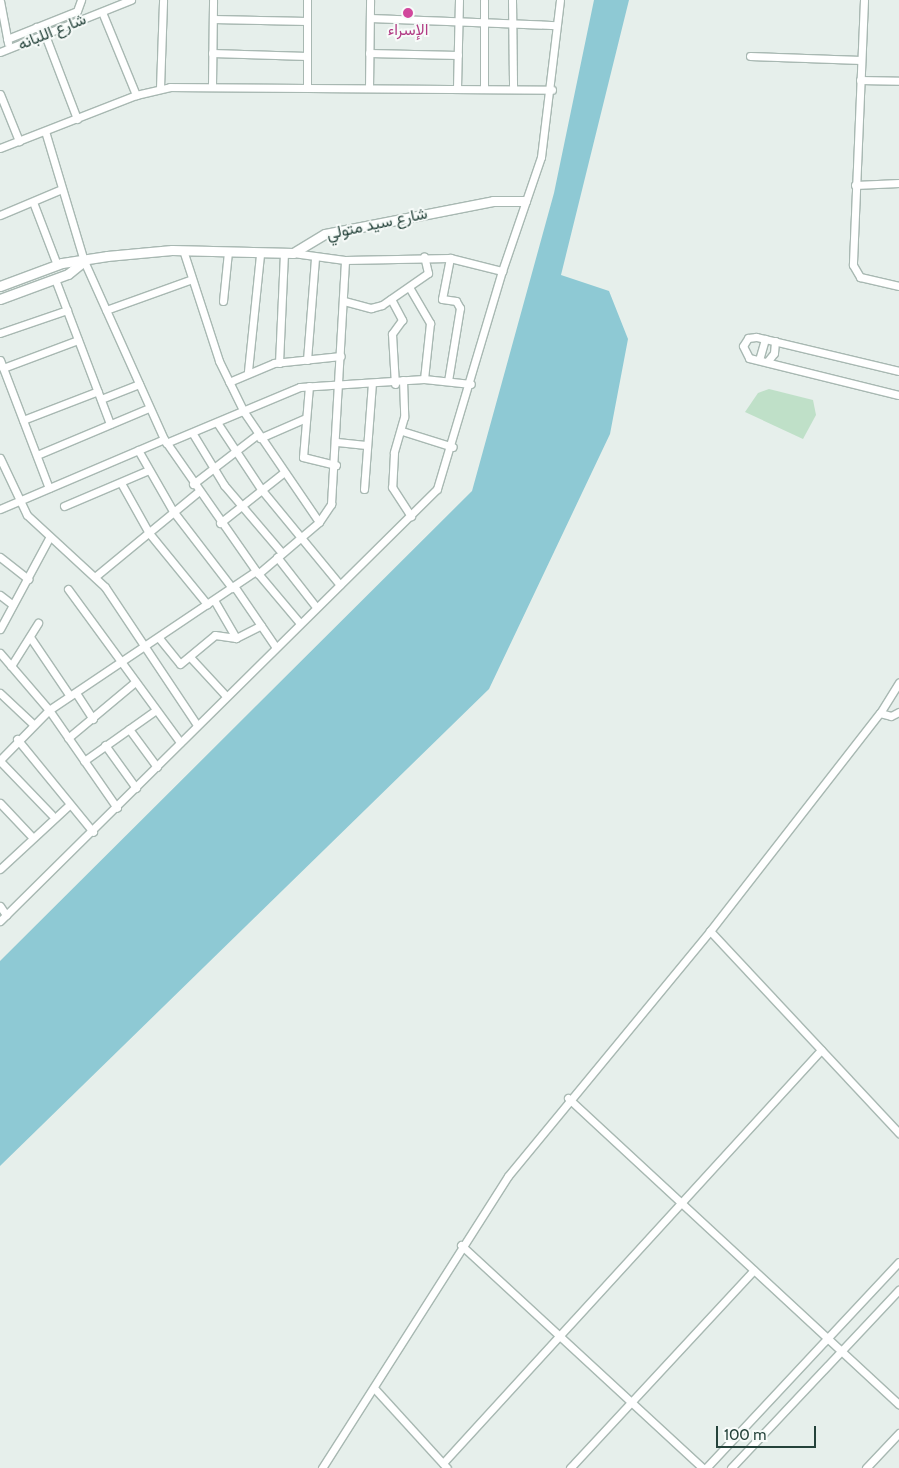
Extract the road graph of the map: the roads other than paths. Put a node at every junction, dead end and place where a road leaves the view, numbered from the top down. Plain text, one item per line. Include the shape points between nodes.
1 (81, 0) edge
2 (131, 0) edge
3 (163, 0) edge
4 (213, 0) edge
5 (307, 0) edge
6 (370, 0) edge
7 (459, 0) edge
8 (484, 0) edge
9 (512, 0) edge
10 (560, 0) edge
11 (864, 0) edge
12 (0, 1) edge
13 (102, 12) junction
14 (370, 18) junction
15 (213, 19) junction
16 (459, 20) junction
17 (307, 21) junction
18 (484, 21) junction
19 (512, 22) junction
20 (556, 25) junction
21 (36, 27) junction
22 (45, 35) junction
23 (8, 39) junction
24 (9, 48) junction
25 (0, 52) edge
26 (212, 53) junction
27 (369, 53) junction
28 (308, 56) junction
29 (458, 56) junction
30 (750, 56) dead end
31 (861, 60) junction
32 (860, 80) junction
33 (899, 81) edge
34 (212, 86) junction
35 (307, 87) junction
36 (160, 88) junction
37 (369, 88) junction
38 (457, 88) junction
39 (484, 88) junction
40 (512, 88) junction
41 (552, 90) junction
42 (0, 94) edge
43 (136, 95) junction
44 (77, 119) junction
45 (44, 132) junction
46 (19, 141) junction
47 (0, 148) edge
48 (899, 183) edge
49 (855, 185) junction
50 (62, 189) junction
51 (525, 201) junction
52 (33, 202) junction
53 (0, 215) edge
54 (183, 250) junction
55 (228, 252) junction
56 (260, 254) junction
57 (288, 254) junction
58 (424, 256) junction
59 (450, 258) junction
60 (315, 259) junction
61 (84, 260) junction
62 (345, 260) junction
63 (56, 265) junction
64 (502, 271) junction
65 (55, 279) junction
66 (192, 279) junction
67 (0, 286) edge
68 (899, 286) edge
69 (408, 287) junction
70 (0, 299) edge
71 (391, 299) junction
72 (223, 301) dead end
73 (344, 301) junction
74 (66, 310) junction
75 (106, 310) junction
76 (0, 333) edge
77 (765, 339) junction
78 (78, 340) junction
79 (775, 342) junction
80 (341, 356) junction
81 (0, 360) edge
82 (307, 360) junction
83 (759, 360) junction
84 (767, 362) junction
85 (279, 363) junction
86 (3, 368) junction
87 (248, 371) junction
88 (899, 371) edge
89 (424, 379) junction
90 (403, 380) junction
91 (448, 381) junction
92 (229, 382) junction
93 (340, 383) junction
94 (372, 383) junction
95 (139, 384) junction
96 (395, 384) junction
97 (471, 384) junction
98 (309, 386) junction
99 (98, 391) junction
100 (899, 395) edge
101 (100, 399) junction
102 (150, 408) junction
103 (244, 412) junction
104 (306, 418) junction
105 (23, 420) junction
106 (110, 424) junction
107 (218, 424) junction
108 (402, 431) junction
109 (193, 434) junction
110 (259, 436) junction
111 (165, 441) junction
112 (337, 442) junction
113 (366, 445) junction
114 (453, 447) junction
115 (138, 450) junction
116 (234, 451) junction
117 (37, 455) junction
118 (0, 458) edge
119 (336, 465) junction
120 (2, 468) edge
121 (212, 468) junction
122 (149, 470) junction
123 (283, 473) junction
124 (121, 483) junction
125 (193, 484) junction
126 (50, 488) junction
127 (261, 489) junction
128 (364, 489) dead end
129 (198, 492) junction
130 (17, 501) junction
131 (64, 506) dead end
132 (241, 506) junction
133 (0, 509) edge
134 (173, 511) junction
135 (412, 516) junction
136 (318, 522) junction
137 (220, 523) junction
138 (149, 532) junction
139 (302, 536) junction
140 (49, 538) junction
141 (280, 555) junction
142 (0, 557) edge
143 (257, 572) junction
144 (96, 576) junction
145 (28, 579) junction
146 (340, 585) junction
147 (232, 587) junction
148 (68, 589) dead end
149 (0, 595) edge
150 (214, 600) junction
151 (207, 604) junction
152 (13, 605) junction
153 (316, 607) junction
154 (299, 622) junction
155 (38, 623) dead end
156 (260, 625) junction
157 (0, 629) edge
158 (30, 637) junction
159 (158, 638) junction
160 (236, 638) junction
161 (275, 646) junction
162 (144, 648) junction
163 (0, 653) edge
164 (190, 657) junction
165 (121, 662) junction
166 (11, 666) junction
167 (135, 682) junction
168 (899, 682) edge
169 (0, 693) edge
170 (73, 694) junction
171 (226, 696) junction
172 (49, 710) junction
173 (156, 710) junction
174 (899, 712) edge
175 (880, 714) junction
176 (93, 718) junction
177 (32, 723) junction
178 (197, 725) junction
179 (129, 729) junction
180 (68, 738) junction
181 (17, 739) junction
182 (180, 742) junction
183 (105, 746) junction
184 (0, 760) edge
185 (84, 761) junction
186 (157, 767) junction
187 (136, 788) junction
188 (0, 803) edge
189 (69, 805) junction
190 (117, 808) junction
191 (51, 814) dead end
192 (93, 832) junction
193 (32, 837) junction
194 (0, 869) edge
195 (0, 906) edge
196 (6, 915) junction
197 (0, 921) edge
198 (710, 931) junction
199 (821, 1050) junction
200 (568, 1098) junction
201 (899, 1133) edge
202 (681, 1203) junction
203 (461, 1245) junction
204 (899, 1262) edge
205 (754, 1270) junction
206 (899, 1290) edge
207 (559, 1335) junction
208 (828, 1339) junction
209 (842, 1352) junction
210 (374, 1388) junction
211 (632, 1403) junction
212 (899, 1404) edge
213 (899, 1433) edge
214 (445, 1466) edge
215 (322, 1468) edge
216 (570, 1468) edge
217 (705, 1468) edge
218 (731, 1468) edge
219 (866, 1468) edge

1 - 21 street via 77,11
2 - 13 street, شارع اللبانه
3 - 36 street
4 - 15 street
5 - 17 street
6 - 14 street
7 - 16 street
8 - 18 street
9 - 19 street
10 - 20 street
11 - 31 street
12 - 23 street
13 - 22 street, شارع اللبانه
13 - 43 street
14 - 16 street
14 - 27 street
15 - 17 street
15 - 26 street
16 - 18 street
16 - 29 street
17 - 28 street
18 - 19 street
18 - 39 street
19 - 20 street
19 - 40 street
20 - 41 street
21 - 22 street
21 - 23 street
22 - 24 street, شارع اللبانه
22 - 44 street
23 - 24 street
24 - 25 street, شارع اللبانه
26 - 28 street
26 - 34 street
27 - 29 street
27 - 37 street
28 - 35 street
29 - 38 street
30 - 31 street
31 - 32 street
32 - 33 street
32 - 49 street
34 - 35 street
34 - 36 street
35 - 37 street
36 - 43 street
37 - 38 street
38 - 39 street
39 - 40 street
40 - 41 street
41 - 51 street via 542,157
42 - 46 street
43 - 44 street
44 - 45 street
45 - 46 street
45 - 50 street
46 - 47 street
48 - 49 street
49 - 68 street via 855,270 867,280
50 - 52 street
50 - 61 street
51 - 57 street, شارع سيد متولي via 493,201 325,234
51 - 64 street
52 - 53 street
52 - 63 street
54 - 55 street
54 - 61 street
54 - 66 street
55 - 56 street
55 - 72 street
56 - 57 street
56 - 87 street
57 - 60 street
57 - 85 street
58 - 59 street
58 - 62 street
58 - 69 street via 428,273
59 - 64 street
59 - 91 street via 442,299 456,301 460,308
60 - 62 street
60 - 82 street
61 - 63 street
61 - 65 street
61 - 75 street
62 - 73 street
63 - 67 street
64 - 97 street
65 - 70 street
65 - 74 street
66 - 75 street
66 - 92 street
69 - 71 street
69 - 89 street via 430,323
71 - 73 street via 374,308
71 - 96 street via 402,319 392,334
73 - 80 street
74 - 76 street
74 - 78 street
75 - 95 street
77 - 79 street
77 - 83 street
77 - 83 street via 752,336 743,346 746,356
78 - 86 street
78 - 99 street
79 - 84 street via 774,353
79 - 88 street
80 - 82 street
80 - 93 street
81 - 86 street
82 - 85 street
83 - 84 street
84 - 100 street
85 - 87 street
86 - 105 street
87 - 92 street
89 - 90 street
89 - 91 street
90 - 96 street
90 - 108 street
91 - 97 street
92 - 103 street
93 - 94 street
93 - 98 street
93 - 112 street
94 - 96 street
94 - 113 street
95 - 101 street
95 - 102 street
97 - 114 street
98 - 103 street via 283,392
98 - 104 street
99 - 101 street
99 - 105 street
101 - 106 street
102 - 106 street
102 - 111 street
103 - 107 street
103 - 110 street
104 - 110 street
104 - 119 street via 304,459
105 - 117 street
106 - 117 street
107 - 109 street
107 - 116 street
108 - 114 street
108 - 135 street via 394,453 392,487
109 - 111 street
109 - 121 street
110 - 116 street
110 - 123 street
111 - 115 street
111 - 125 street
112 - 113 street
112 - 119 street
113 - 128 street
114 - 135 street via 437,489
115 - 122 street
115 - 126 street
116 - 121 street
116 - 127 street
117 - 126 street
118 - 120 street
119 - 136 street via 331,504
120 - 130 street
121 - 125 street
121 - 132 street
122 - 124 street
122 - 134 street
123 - 127 street
123 - 136 street
124 - 131 street
124 - 138 street
125 - 129 street
126 - 130 street
127 - 132 street
127 - 139 street
129 - 134 street
129 - 137 street
130 - 133 street
130 - 140 street
132 - 137 street
132 - 141 street
134 - 138 street
134 - 147 street
135 - 146 street
136 - 139 street
137 - 143 street
138 - 144 street
138 - 151 street
139 - 141 street
139 - 146 street
140 - 144 street
140 - 145 street
141 - 143 street
141 - 153 street
142 - 145 street
143 - 147 street
143 - 154 street
144 - 162 street
145 - 152 street
146 - 153 street
147 - 150 street
147 - 156 street
148 - 165 street
149 - 152 street
150 - 151 street
150 - 160 street
151 - 159 street
152 - 157 street
153 - 154 street
154 - 161 street
155 - 158 street
156 - 160 street
156 - 161 street
158 - 166 street
158 - 170 street
159 - 162 street
159 - 164 street via 177,663
160 - 164 street via 215,635
161 - 171 street
162 - 165 street
162 - 178 street
163 - 166 street
164 - 171 street
165 - 167 street
165 - 170 street
166 - 172 street
167 - 173 street
167 - 176 street
168 - 175 street
169 - 177 street
170 - 172 street
170 - 176 street
171 - 178 street
172 - 177 street
172 - 180 street
173 - 179 street
173 - 182 street
174 - 175 street via 891,716
175 - 198 street
176 - 180 street
177 - 181 street
178 - 182 street
179 - 183 street
179 - 186 street
180 - 185 street
181 - 184 street
181 - 189 street
182 - 186 street
183 - 185 street
183 - 187 street
184 - 191 street
185 - 190 street
186 - 187 street
187 - 190 street
188 - 193 street
189 - 192 street
189 - 193 street
190 - 192 street
192 - 196 street
193 - 194 street
195 - 196 street
196 - 197 street
198 - 199 street
198 - 200 street
199 - 201 street
199 - 202 street
200 - 202 street
200 - 203 street
202 - 205 street
202 - 207 street
203 - 207 street
203 - 210 street
204 - 208 street
205 - 208 street
205 - 211 street
206 - 209 street
207 - 211 street
207 - 214 street
208 - 209 street
208 - 217 street
209 - 212 street
209 - 218 street
210 - 214 street
210 - 215 street
211 - 216 street
211 - 217 street
213 - 219 street

